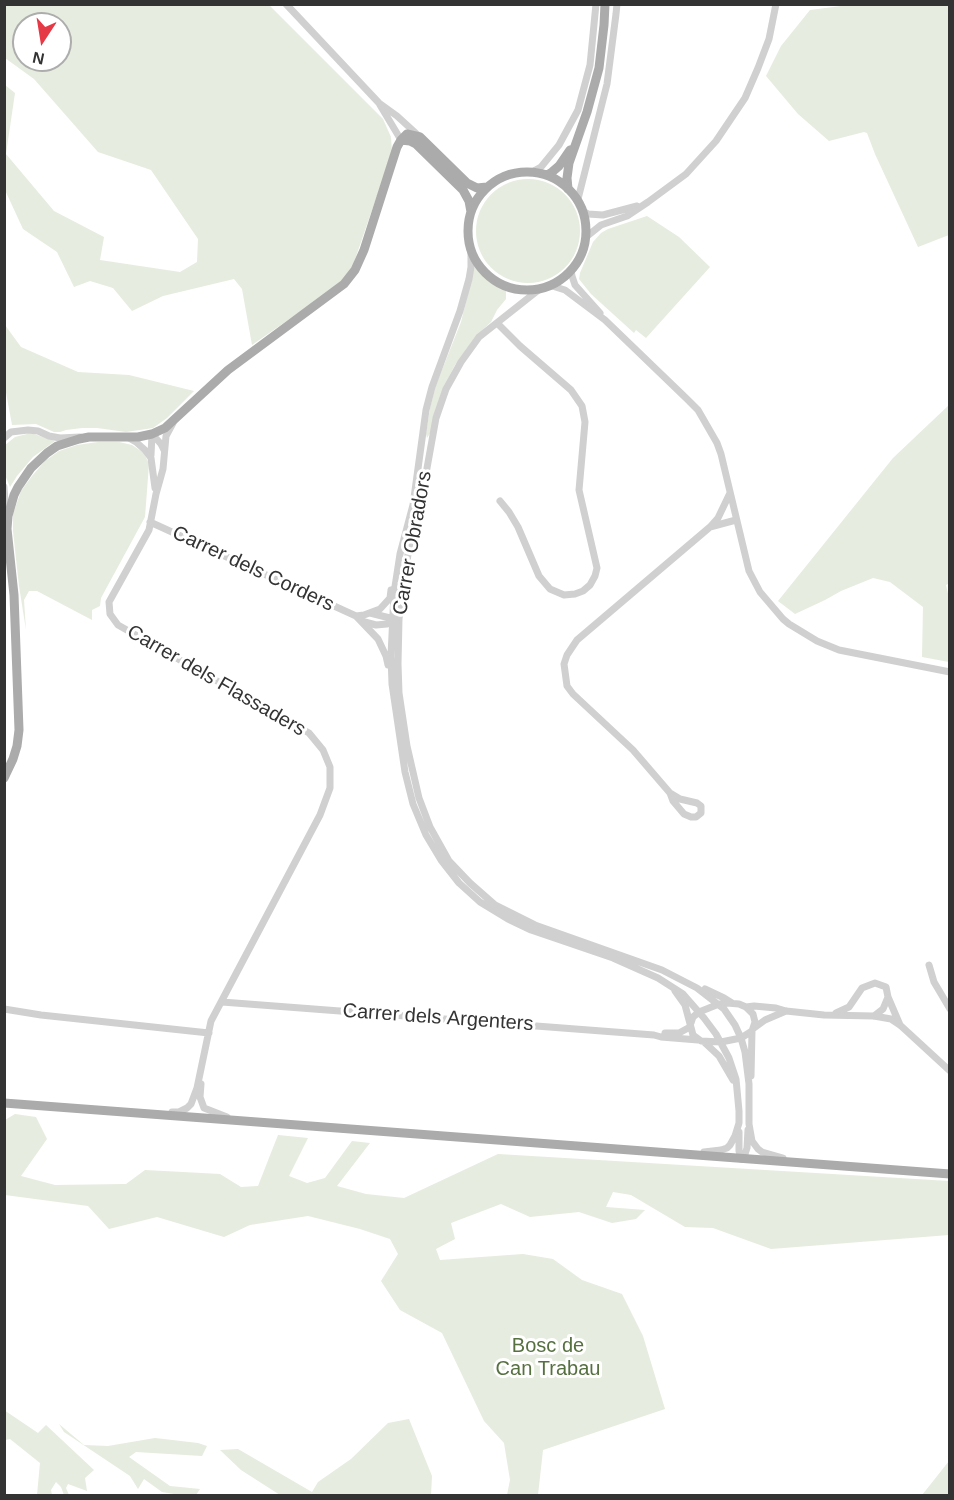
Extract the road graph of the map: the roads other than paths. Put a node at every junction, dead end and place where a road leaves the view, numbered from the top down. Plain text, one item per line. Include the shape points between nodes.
1 (286, 4) edge
2 (596, 4) edge
3 (605, 4) edge
4 (616, 4) edge
5 (776, 4) edge
6 (379, 103) junction
7 (420, 137) junction
8 (401, 140) junction
9 (576, 140) junction
10 (532, 172) junction
11 (547, 175) junction
12 (487, 187) junction
13 (568, 189) junction
14 (578, 200) junction
15 (648, 202) junction
16 (583, 211) junction
17 (471, 213) junction
18 (586, 237) junction
19 (471, 251) junction
20 (571, 270) junction
21 (545, 287) junction
22 (605, 320) junction
23 (497, 322) junction
24 (174, 421) junction
25 (152, 434) junction
26 (89, 437) junction
27 (4, 438) edge
28 (129, 438) junction
29 (164, 450) junction
30 (151, 458) junction
31 (4, 487) edge
32 (730, 493) junction
33 (156, 494) junction
34 (500, 501) dead end
35 (417, 506) junction
36 (736, 520) junction
37 (150, 522) junction
38 (710, 527) junction
39 (7, 529) junction
40 (408, 556) junction
41 (397, 571) junction
42 (370, 613) junction
43 (358, 619) junction
44 (392, 621) junction
45 (398, 671) junction
46 (950, 672) edge
47 (392, 684) junction
48 (396, 718) junction
49 (4, 778) edge
50 (670, 793) dead end
51 (422, 810) junction
52 (448, 869) junction
53 (454, 876) junction
54 (480, 892) junction
55 (492, 909) junction
56 (511, 914) junction
57 (526, 921) junction
58 (535, 932) junction
59 (555, 932) junction
60 (610, 954) junction
61 (929, 965) dead end
62 (673, 987) junction
63 (697, 988) junction
64 (888, 997) junction
65 (222, 1002) junction
66 (732, 1003) junction
67 (719, 1004) junction
68 (746, 1007) junction
69 (4, 1009) edge
70 (950, 1009) edge
71 (786, 1011) junction
72 (699, 1012) junction
73 (828, 1015) junction
74 (874, 1016) junction
75 (690, 1025) junction
76 (900, 1025) junction
77 (753, 1030) junction
78 (209, 1033) junction
79 (654, 1035) junction
80 (741, 1038) junction
81 (701, 1041) junction
82 (721, 1042) junction
83 (202, 1064) junction
84 (948, 1070) edge
85 (749, 1084) junction
86 (738, 1088) junction
87 (4, 1103) edge
88 (137, 1113) junction
89 (247, 1122) junction
90 (739, 1124) junction
91 (749, 1124) junction
92 (683, 1154) junction
93 (741, 1159) junction
94 (802, 1163) junction
95 (948, 1174) edge

1 - 6 street
2 - 10 street via 590,65 578,110 559,145
3 - 9 main road via 599,68
4 - 14 street via 607,84
5 - 15 street via 758,68 727,126 686,174
6 - 7 street
6 - 8 street
7 - 8 main road via 407,134
7 - 12 main road via 466,183
8 - 17 main road via 416,144 463,190
8 - 24 main road via 364,250 350,277 228,370
9 - 11 main road via 559,166
9 - 13 main road via 567,172
10 - 11 main road
10 - 12 main road via 515,172
11 - 13 main road
12 - 17 main road
13 - 14 main road
14 - 16 main road
15 - 16 street via 603,215
15 - 18 street via 627,216 601,225
16 - 18 main road
17 - 19 main road
18 - 20 main road
19 - 21 main road via 496,281 522,290
19 - 35 street via 469,279 460,312 426,410
20 - 21 main road
20 - 22 street via 575,285
21 - 22 street via 565,290
21 - 23 street, Carrer Obradors
22 - 32 street via 698,410 717,443
23 - 34 street via 572,390 582,406 585,422 579,489 597,568 590,585 575,594 564,595 550,589 539,576 518,527
23 - 35 street, Carrer Obradors via 479,337 446,389
24 - 25 main road
24 - 29 street, Carrer dels Flassaders
25 - 28 main road
25 - 29 street
25 - 30 street, Carrer dels Flassaders
26 - 27 street via 60,438 28,430 11,432
26 - 28 main road
26 - 39 main road via 57,446 31,468 14,495
28 - 30 street
29 - 33 street, Carrer dels Flassaders via 164,469
30 - 33 street, Carrer dels Flassaders
31 - 39 street
32 - 36 street
32 - 38 street
33 - 37 street, Carrer dels Flassaders
35 - 40 street, Carrer Obradors
35 - 41 street
36 - 38 street
36 - 46 street via 749,571 760,592 789,624 838,650
37 - 43 street, Carrer dels Corders
37 - 65 street, Carrer dels Flassaders via 109,602 110,614 118,625 309,733 330,767 330,788 320,815
38 - 50 street via 577,640 564,664 567,686 573,694 633,750
39 - 49 main road via 19,730
40 - 44 street
40 - 45 street, Carrer Obradors via 399,619
41 - 42 street via 390,598
41 - 44 street
42 - 43 street, Carrer dels Corders
42 - 44 street
43 - 44 street, Carrer dels Corders via 376,625
43 - 47 street, Carrer dels Corders via 378,639
44 - 45 street via 394,664
44 - 47 street
45 - 51 street, Carrer Obradors via 407,746
47 - 48 street
48 - 51 street
48 - 52 street via 413,804 426,835
51 - 52 street via 428,832
51 - 54 street, Carrer Obradors via 449,861
52 - 53 street
53 - 54 street
53 - 55 street
54 - 55 street
54 - 56 street, Carrer Obradors
55 - 56 street
55 - 58 street
56 - 57 street, Carrer Obradors
57 - 58 street
57 - 59 street, Carrer Obradors
58 - 59 street
58 - 60 street
59 - 60 street, Carrer Obradors
60 - 62 street
60 - 63 street via 662,970
61 - 70 street
62 - 72 street
62 - 75 street via 685,1005
63 - 66 street
63 - 67 street
64 - 73 street via 886,987 875,983 862,988 849,1007
64 - 74 street via 883,1009
64 - 76 street
65 - 78 street, Carrer dels Flassaders
65 - 79 street, Carrer dels Argenters
66 - 67 street
66 - 68 street
67 - 72 street
67 - 80 street
68 - 71 street
68 - 77 street via 754,1018
69 - 78 street
71 - 73 street
71 - 77 street
72 - 75 street
72 - 82 street
73 - 74 street
74 - 76 street
75 - 79 street, Carrer dels Argenters via 676,1034
75 - 81 street via 693,1035
76 - 84 street
77 - 80 street
77 - 85 street
78 - 83 street, Carrer dels Flassaders
79 - 81 street, Carrer dels Argenters
80 - 82 street, Carrer dels Argenters
80 - 85 street
81 - 82 street, Carrer dels Argenters
81 - 86 street via 722,1060
82 - 86 street
83 - 88 street, Carrer dels Flassaders via 197,1088 187,1108 179,1112
83 - 89 street, Carrer dels Flassaders via 200,1097 204,1108
85 - 91 street
86 - 90 street
87 - 88 main road
88 - 89 main road
89 - 92 main road
90 - 92 street via 727,1148
90 - 93 street
91 - 93 street via 747,1148
91 - 94 street via 758,1149
92 - 93 main road
93 - 94 main road
94 - 95 main road

